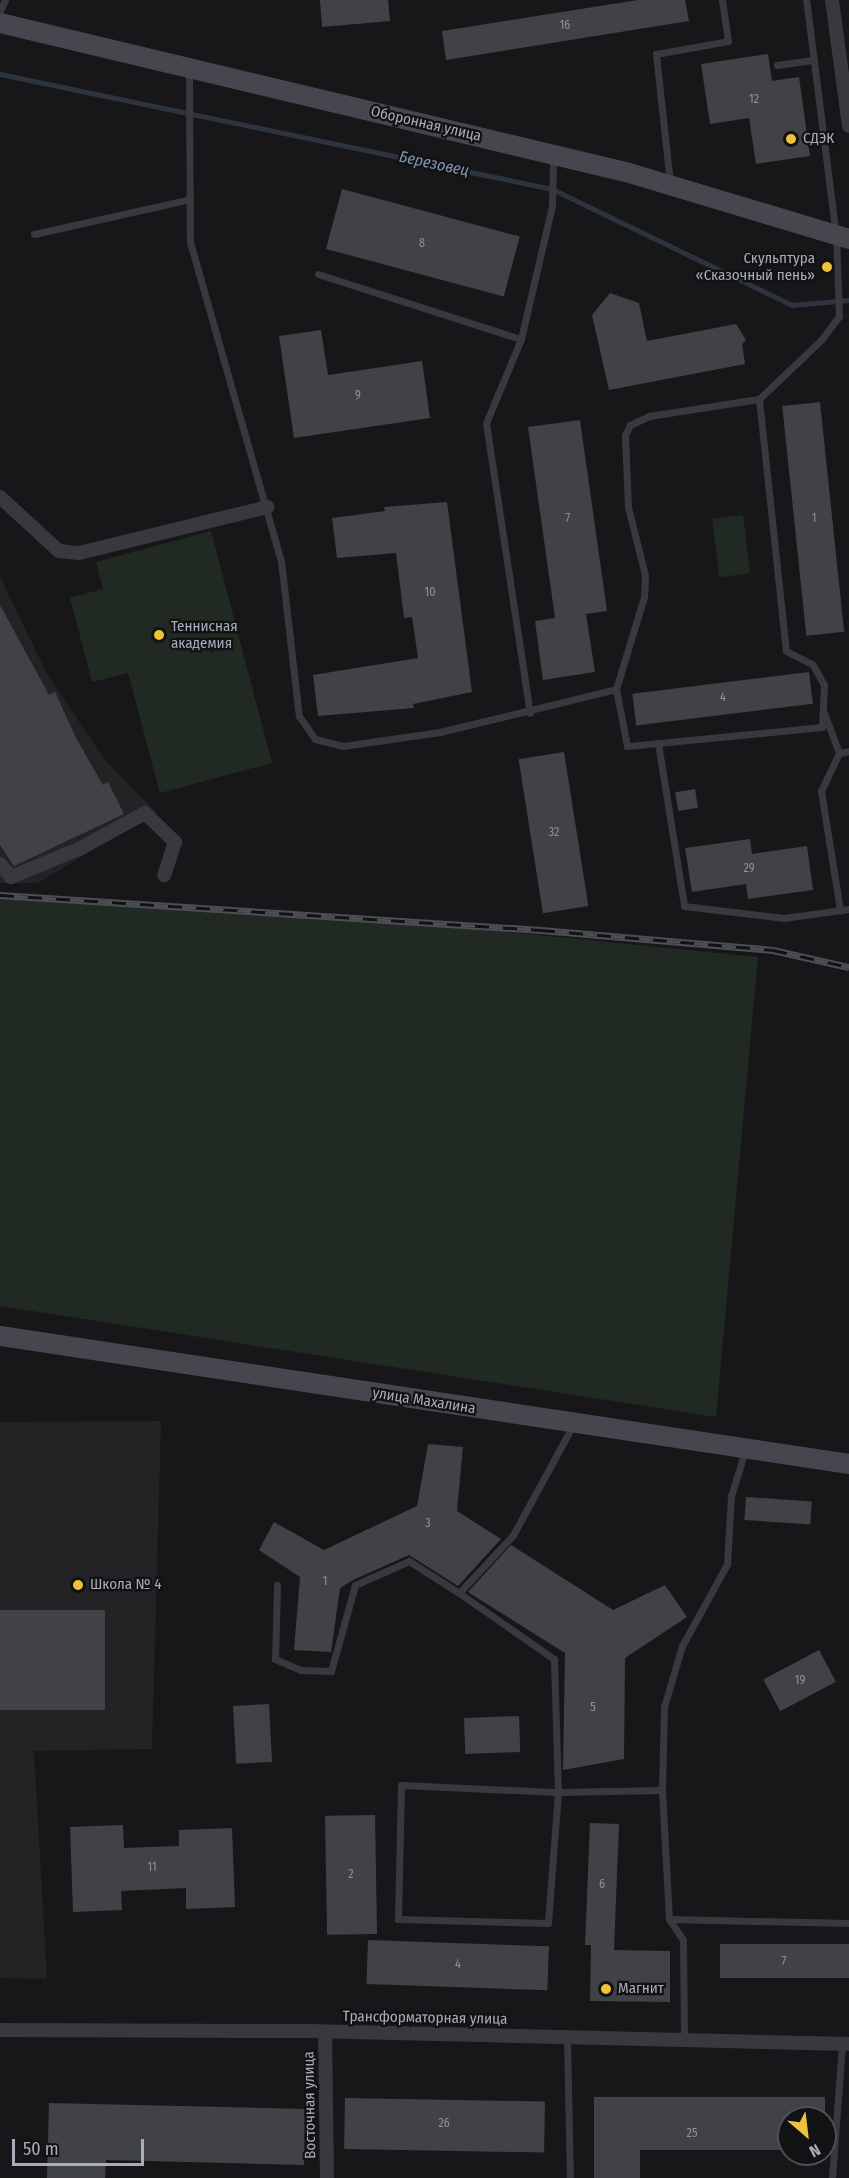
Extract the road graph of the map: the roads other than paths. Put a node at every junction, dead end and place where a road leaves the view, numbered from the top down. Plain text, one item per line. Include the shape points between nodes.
1 (5, 0) edge
2 (722, 0) edge
3 (806, 0) edge
4 (832, 0) edge
5 (0, 11) edge
6 (0, 24) edge
7 (813, 60) junction
8 (777, 65) dead end
9 (189, 70) junction
10 (849, 126) edge
11 (553, 166) dead end
12 (670, 185) junction
13 (190, 199) junction
14 (34, 234) dead end
15 (842, 237) edge
16 (318, 273) dead end
17 (521, 339) junction
18 (759, 399) junction
19 (0, 497) edge
20 (267, 507) junction
21 (616, 689) junction
22 (824, 711) junction
23 (530, 713) junction
24 (658, 743) junction
25 (849, 751) edge
26 (839, 753) junction
27 (0, 864) edge
28 (164, 875) dead end
29 (849, 909) edge
30 (840, 910) junction
31 (0, 1336) edge
32 (574, 1423) junction
33 (746, 1449) junction
34 (849, 1464) edge
35 (278, 1585) dead end
36 (459, 1593) junction
37 (662, 1790) junction
38 (558, 1792) junction
39 (669, 1919) junction
40 (849, 1923) edge
41 (0, 2030) edge
42 (325, 2032) junction
43 (567, 2038) junction
44 (684, 2040) junction
45 (845, 2044) edge
46 (327, 2178) edge
47 (570, 2178) edge
48 (832, 2178) edge

1 - 5 lane
2 - 12 lane via 728,41 656,54
3 - 7 lane
4 - 10 street
6 - 9 street, Оборонная улица
7 - 8 lane
7 - 15 lane
9 - 12 street, Оборонная улица
9 - 13 lane
11 - 17 lane via 552,206
12 - 15 street, Оборонная улица
13 - 14 lane
13 - 20 lane via 190,242
15 - 18 lane via 839,316 821,340
16 - 17 lane
17 - 23 lane via 486,423
18 - 21 lane via 649,416 630,425 625,435 628,507 645,575 644,597
18 - 22 lane via 786,651 813,665 824,685
19 - 20 street via 58,551 78,553
20 - 23 lane via 281,561 300,716 315,739 343,746
21 - 23 lane
21 - 24 lane via 627,746
22 - 24 lane via 822,727 805,731
22 - 26 lane
24 - 30 lane via 684,906 783,918
25 - 26 lane
26 - 30 lane via 821,791
27 - 28 street via 11,877 79,849 145,813 175,842
29 - 30 lane
31 - 32 street, улица Махалина
32 - 33 street, улица Махалина
32 - 36 lane via 513,1535
33 - 34 street, улица Махалина
33 - 37 lane via 731,1496 727,1564 682,1647 664,1707
35 - 36 lane via 275,1659 301,1670 331,1671 355,1586 409,1561
36 - 38 lane via 554,1659
37 - 38 lane
37 - 39 lane
38 - 38 lane via 401,1785 398,1919 548,1923
39 - 40 lane
39 - 44 lane via 683,1940
41 - 42 street, Трансформаторная улица
42 - 43 street, Трансформаторная улица
42 - 46 street, Восточная улица
43 - 44 street, Трансформаторная улица
43 - 47 lane
44 - 45 street, Трансформаторная улица
45 - 48 lane

